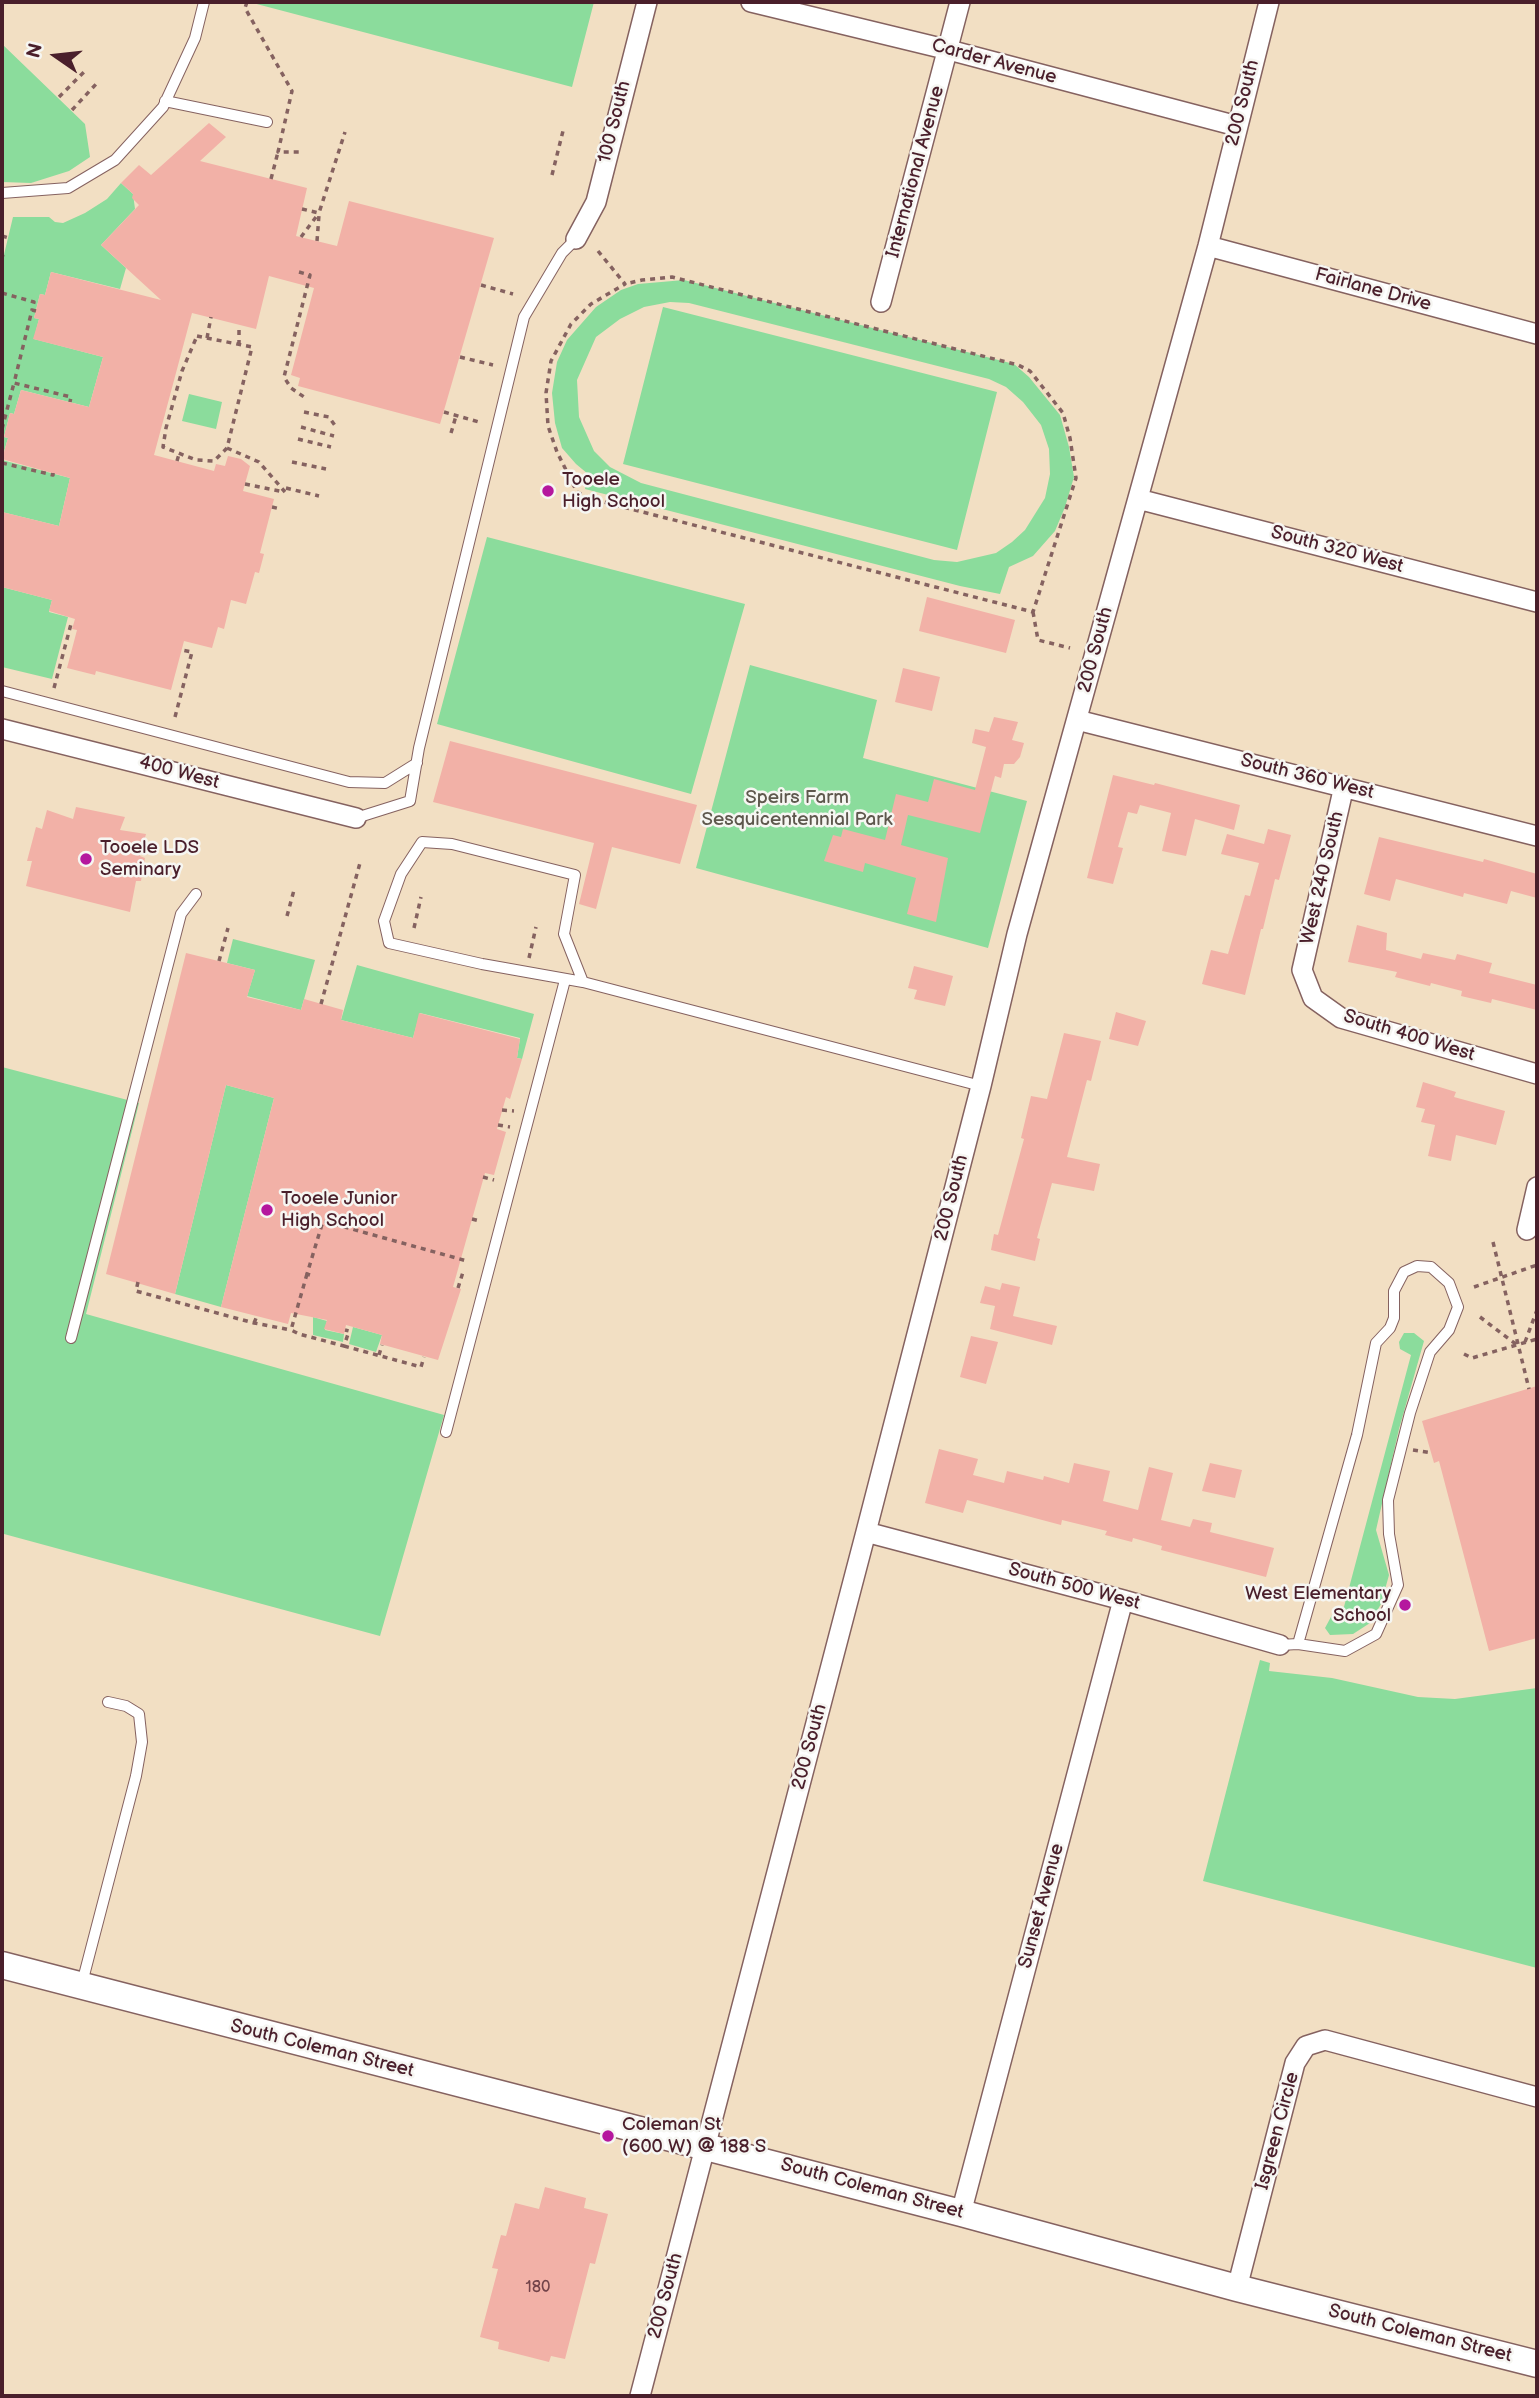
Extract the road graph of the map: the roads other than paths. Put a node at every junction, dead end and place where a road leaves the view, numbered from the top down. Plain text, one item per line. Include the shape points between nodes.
1 (205, 2) edge
2 (647, 2) edge
3 (751, 2) edge
4 (960, 2) edge
5 (1269, 2) edge
6 (948, 50) junction
7 (165, 102) junction
8 (267, 122) dead end
9 (1237, 126) junction
10 (2, 193) edge
11 (576, 239) joint
12 (1208, 246) junction
13 (881, 302) dead end
14 (1537, 334) edge
15 (1138, 499) junction
16 (1537, 602) edge
17 (2, 691) edge
18 (1077, 720) junction
19 (2, 729) edge
20 (417, 763) junction
21 (1344, 786) junction
22 (356, 818) joint
23 (1537, 836) edge
24 (196, 894) dead end
25 (1302, 970) joint
26 (565, 980) junction
27 (583, 982) junction
28 (1537, 1074) edge
29 (981, 1086) junction
30 (1537, 1187) edge
31 (1532, 1231) edge
32 (71, 1338) dead end
33 (446, 1432) dead end
34 (866, 1532) junction
35 (1123, 1600) junction
36 (1289, 1645) junction
37 (108, 1702) dead end
38 (2, 1965) edge
39 (80, 1987) junction
40 (1537, 2097) edge
41 (705, 2146) junction
42 (961, 2213) junction
43 (1237, 2288) junction
44 (1537, 2364) edge
45 (639, 2396) edge

1 - 7 lane via 195,38
2 - 11 street, 100 South via 596,202
3 - 6 street, Carder Avenue
4 - 6 street, International Avenue
5 - 9 street, 200 South
6 - 9 street, Carder Avenue
6 - 13 street, International Avenue
7 - 8 lane
7 - 10 lane via 115,160 68,188
9 - 12 street, 200 South
11 - 20 lane via 562,253 524,317
12 - 14 street, Fairlane Drive
12 - 15 street, 200 South
15 - 16 street, South 320 West
15 - 18 street, 200 South
17 - 20 lane via 349,782 385,783
18 - 21 street, South 360 West
18 - 29 street, 200 South via 1017,934
19 - 22 street, 400 West
20 - 22 lane via 410,801
21 - 23 street, South 360 West
21 - 25 street, West 240 South
24 - 32 lane via 181,914
25 - 28 street, South 400 West via 1313,998 1341,1018
26 - 27 lane
26 - 27 lane via 389,943 384,920 401,874 422,842 452,844 575,875 564,934
26 - 33 lane
27 - 29 lane
29 - 34 street, 200 South
30 - 31 street
34 - 35 street, South 500 West
34 - 41 street, 200 South
35 - 36 street, South 500 West
35 - 42 street, Sunset Avenue
36 - 36 lane via 1357,1436 1376,1343 1394,1318 1394,1291 1404,1272 1417,1266 1431,1267 1449,1283 1458,1307 1449,1330 1430,1352 1388,1500 1398,1585 1376,1634 1345,1651
37 - 39 lane via 139,1714 142,1742
38 - 39 street, South Coleman Street
39 - 41 street, South Coleman Street
40 - 43 street, Isgreen Circle via 1325,2039 1306,2046 1295,2063
41 - 42 street, South Coleman Street
41 - 45 street, 200 South
42 - 43 street, South Coleman Street
43 - 44 street, South Coleman Street

